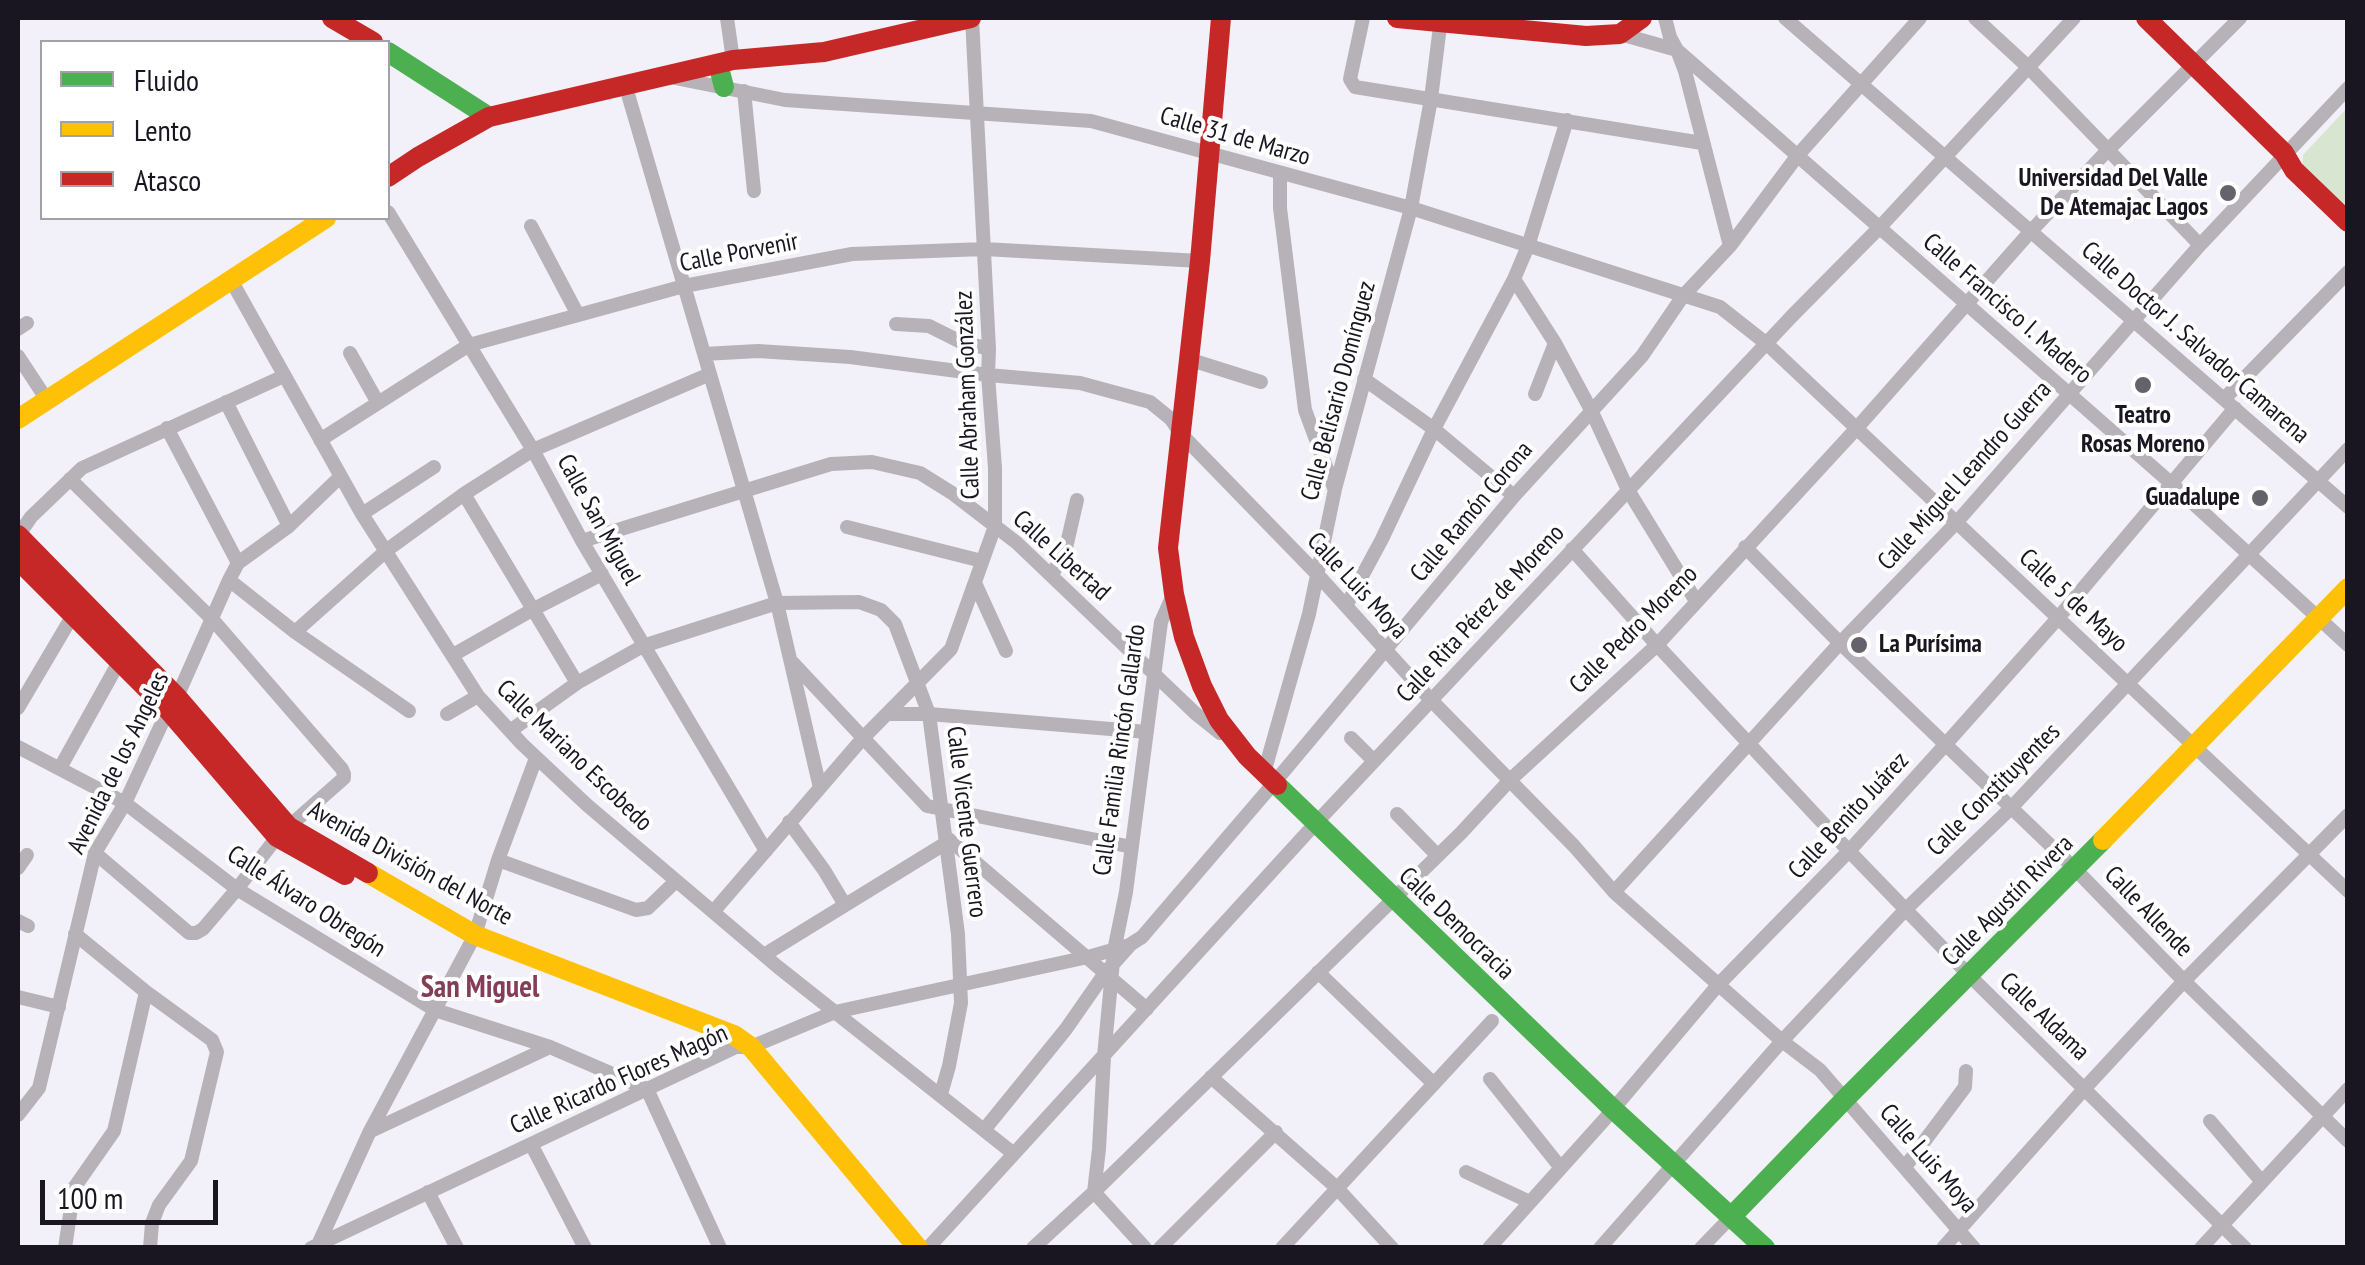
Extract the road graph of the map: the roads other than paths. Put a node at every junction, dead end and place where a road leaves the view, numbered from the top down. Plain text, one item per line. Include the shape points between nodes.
1 (332, 18) edge
2 (727, 18) edge
3 (972, 18) edge
4 (1221, 18) edge
5 (1362, 18) edge
6 (1397, 18) edge
7 (1642, 18) edge
8 (1665, 18) edge
9 (1785, 18) edge
10 (1920, 18) edge
11 (1975, 18) edge
12 (2074, 18) edge
13 (2146, 18) edge
14 (2240, 18) edge
15 (1441, 19) edge
16 (1620, 34) junction
17 (369, 40) edge
18 (1678, 50) junction
19 (390, 53) edge
20 (726, 62) junction
21 (2195, 64) junction
22 (2026, 66) junction
23 (664, 76) junction
24 (625, 84) junction
25 (1862, 84) junction
26 (2348, 88) edge
27 (734, 89) junction
28 (1430, 99) junction
29 (977, 113) junction
30 (489, 118) junction
31 (1567, 120) junction
32 (1702, 143) junction
33 (2107, 151) junction
34 (1208, 152) junction
35 (2284, 154) junction
36 (1798, 156) junction
37 (1944, 156) junction
38 (1280, 173) junction
39 (390, 177) edge
40 (754, 190) dead end
41 (1411, 208) junction
42 (390, 215) edge
43 (323, 220) edge
44 (2348, 222) edge
45 (531, 226) dead end
46 (1880, 228) junction
47 (2031, 231) junction
48 (2200, 245) junction
49 (1528, 246) junction
50 (1730, 246) junction
51 (984, 248) junction
52 (1200, 261) junction
53 (2348, 272) edge
54 (1514, 279) junction
55 (231, 280) junction
56 (684, 286) junction
57 (1684, 296) junction
58 (1966, 303) junction
59 (578, 315) junction
60 (2134, 321) junction
61 (896, 324) dead end
62 (1555, 342) junction
63 (1767, 344) junction
64 (468, 345) junction
65 (989, 348) junction
66 (350, 353) dead end
67 (704, 354) junction
68 (18, 356) edge
69 (1188, 359) junction
70 (710, 374) junction
71 (284, 376) junction
72 (988, 376) junction
73 (1364, 378) junction
74 (1261, 382) dead end
75 (1536, 394) dead end
76 (2070, 394) junction
77 (48, 400) junction
78 (226, 402) junction
79 (378, 403) junction
80 (2229, 404) junction
81 (1591, 410) junction
82 (18, 419) edge
83 (166, 428) junction
84 (1434, 429) junction
85 (1856, 429) junction
86 (1181, 434) junction
87 (320, 440) junction
88 (2348, 449) edge
89 (533, 450) junction
90 (434, 467) dead end
91 (340, 477) junction
92 (70, 479) junction
93 (2318, 480) junction
94 (2172, 484) junction
95 (1335, 488) junction
96 (1628, 490) junction
97 (745, 492) junction
98 (464, 494) junction
99 (1514, 496) junction
100 (1077, 500) dead end
101 (2348, 508) edge
102 (362, 514) junction
103 (1956, 522) junction
104 (289, 526) junction
105 (994, 526) junction
106 (847, 527) dead end
107 (18, 536) edge
108 (582, 541) junction
109 (1745, 547) junction
110 (386, 550) junction
111 (1572, 550) junction
112 (2248, 553) junction
113 (18, 560) edge
114 (982, 560) junction
115 (238, 563) junction
116 (602, 574) junction
117 (1317, 574) junction
118 (1052, 575) junction
119 (229, 580) junction
120 (974, 583) junction
121 (2348, 588) edge
122 (1174, 594) junction
123 (1696, 600) junction
124 (777, 603) junction
125 (1346, 606) junction
126 (532, 610) junction
127 (73, 615) junction
128 (2058, 618) junction
129 (2318, 618) junction
130 (213, 620) junction
131 (295, 632) junction
132 (1656, 644) junction
133 (1840, 644) junction
134 (2348, 645) edge
135 (643, 646) junction
136 (1386, 649) junction
137 (1006, 651) dead end
138 (453, 655) junction
139 (791, 661) junction
140 (119, 662) junction
141 (1154, 672) junction
142 (577, 683) junction
143 (918, 684) junction
144 (2128, 684) junction
145 (478, 696) junction
146 (1431, 700) junction
147 (173, 703) junction
148 (18, 708) edge
149 (410, 712) dead end
150 (447, 714) dead end
151 (886, 714) junction
152 (929, 714) junction
153 (510, 732) junction
154 (1146, 732) junction
155 (864, 738) junction
156 (1350, 738) dead end
157 (1748, 743) junction
158 (18, 746) edge
159 (1945, 746) junction
160 (2194, 746) junction
161 (1247, 756) junction
162 (536, 758) junction
163 (1374, 762) junction
164 (60, 768) junction
165 (1269, 778) junction
166 (1510, 780) junction
167 (820, 788) junction
168 (125, 803) junction
169 (2011, 808) junction
170 (942, 810) junction
171 (1398, 814) dead end
172 (2348, 814) edge
173 (789, 822) junction
174 (1315, 824) junction
175 (283, 832) junction
176 (945, 840) junction
177 (1132, 847) junction
178 (766, 851) junction
179 (1849, 851) junction
180 (96, 854) junction
181 (27, 855) dead end
182 (2309, 855) junction
183 (1437, 856) junction
184 (498, 860) junction
185 (18, 868) edge
186 (2074, 870) junction
187 (676, 881) junction
188 (237, 889) junction
189 (2348, 891) edge
190 (1614, 892) junction
191 (1393, 898) junction
192 (845, 905) junction
193 (1906, 909) junction
194 (714, 912) junction
195 (75, 934) junction
196 (472, 940) junction
197 (764, 955) junction
198 (1088, 957) junction
199 (1111, 967) junction
200 (1318, 972) junction
201 (1970, 976) junction
202 (2184, 981) junction
203 (960, 984) junction
204 (1718, 985) junction
205 (146, 992) junction
206 (18, 997) edge
207 (59, 1007) junction
208 (1147, 1009) junction
209 (435, 1010) junction
210 (835, 1012) junction
211 (1492, 1021) dead end
212 (1782, 1041) junction
213 (550, 1047) junction
214 (748, 1051) junction
215 (1104, 1056) junction
216 (1966, 1071) dead end
217 (1211, 1077) junction
218 (1490, 1079) dead end
219 (1434, 1084) junction
220 (2085, 1088) junction
221 (647, 1089) junction
222 (2348, 1089) edge
223 (941, 1094) junction
224 (1846, 1098) junction
225 (1613, 1109) junction
226 (18, 1115) edge
227 (2324, 1117) junction
228 (2210, 1120) dead end
229 (984, 1130) junction
230 (370, 1131) junction
231 (1276, 1132) junction
232 (2348, 1141) edge
233 (531, 1144) junction
234 (1014, 1154) junction
235 (1674, 1164) junction
236 (1905, 1167) junction
237 (1561, 1168) junction
238 (1466, 1172) dead end
239 (2262, 1182) junction
240 (1337, 1188) junction
241 (428, 1192) junction
242 (1094, 1192) junction
243 (1530, 1202) junction
244 (1732, 1216) junction
245 (2221, 1224) junction
246 (1960, 1230) junction
247 (316, 1247) edge
248 (66, 1248) edge
249 (150, 1248) edge
250 (457, 1248) edge
251 (585, 1248) edge
252 (720, 1248) edge
253 (918, 1248) edge
254 (928, 1248) edge
255 (1033, 1248) edge
256 (1145, 1248) edge
257 (1160, 1248) edge
258 (1282, 1248) edge
259 (1392, 1248) edge
260 (1489, 1248) edge
261 (1600, 1248) edge
262 (1701, 1248) edge
263 (1766, 1248) edge
264 (1943, 1248) edge
265 (1961, 1248) edge
266 (1974, 1248) edge
267 (2201, 1248) edge
268 (2244, 1248) edge

1 - 17 main road
2 - 20 street
3 - 20 main road via 824,52
3 - 29 street, Calle Abraham González
4 - 34 main road, Calle Familia Rincón Gallardo
5 - 28 street via 1350,78 1354,87
6 - 15 main road
7 - 16 main road
8 - 18 street
9 - 25 street, Calle Doctor J. Salvador Camarena
10 - 25 street, Calle Ramón Corona
11 - 22 street
12 - 22 street, Calle Rita Pérez de Moreno
13 - 21 main road
14 - 21 street, Calle Pedro Moreno
15 - 16 main road
15 - 28 street, Calle Belisario Domínguez
16 - 18 street, Calle Francisco I. Madero
18 - 32 street
18 - 36 street, Calle Francisco I. Madero
19 - 30 main road
20 - 23 main road
20 - 27 main road
21 - 33 street, Calle Pedro Moreno
21 - 35 main road
22 - 33 street
22 - 37 street, Calle Rita Pérez de Moreno
23 - 24 main road
23 - 27 street, Calle 31 de Marzo
24 - 30 main road
24 - 56 street
25 - 36 street, Calle Ramón Corona
25 - 37 street, Calle Doctor J. Salvador Camarena
26 - 35 street, Calle Miguel Leandro Guerra
27 - 29 street, Calle 31 de Marzo via 784,100
27 - 40 street
28 - 31 street
28 - 41 street, Calle Belisario Domínguez
29 - 34 street, Calle 31 de Marzo via 1091,121
29 - 51 street, Calle Abraham González
30 - 39 main road
31 - 32 street
31 - 49 street
32 - 50 street
33 - 47 street, Calle Pedro Moreno
33 - 48 street
34 - 38 street, Calle 31 de Marzo
34 - 52 main road, Calle Familia Rincón Gallardo
35 - 44 main road
35 - 48 street, Calle Miguel Leandro Guerra
36 - 46 street, Calle Francisco I. Madero
36 - 50 street, Calle Ramón Corona
37 - 46 street, Calle Rita Pérez de Moreno
37 - 47 street, Calle Doctor J. Salvador Camarena
38 - 41 street, Calle 31 de Marzo
38 - 95 street via 1305,410
41 - 49 street, Calle 31 de Marzo
41 - 73 street, Calle Belisario Domínguez
42 - 64 street, Calle San Miguel
43 - 55 main road
45 - 59 street
46 - 58 street, Calle Francisco I. Madero
46 - 63 street, Calle Rita Pérez de Moreno
47 - 58 street, Calle Pedro Moreno
47 - 60 street, Calle Doctor J. Salvador Camarena
48 - 60 street, Calle Miguel Leandro Guerra
49 - 54 street
49 - 57 street, Calle 31 de Marzo
50 - 57 street, Calle Ramón Corona
51 - 52 street, Calle Porvenir
51 - 56 street, Calle Porvenir via 852,254
51 - 65 street, Calle Abraham González
52 - 69 main road, Calle Familia Rincón Gallardo
53 - 80 street, Calle Benito Juárez
54 - 62 street
54 - 84 street
55 - 71 street, Calle Mariano Escobedo
55 - 77 main road
56 - 59 street, Calle Porvenir
56 - 67 street
57 - 63 street, Calle 31 de Marzo via 1720,307
57 - 81 street, Calle Ramón Corona via 1642,356
58 - 76 street, Calle Francisco I. Madero
58 - 85 street, Calle Pedro Moreno
59 - 64 street, Calle Porvenir
60 - 76 street, Calle Miguel Leandro Guerra
60 - 80 street, Calle Doctor J. Salvador Camarena
61 - 65 street via 929,326
62 - 75 street
62 - 81 street
63 - 85 street, Calle 5 de Mayo
63 - 96 street, Calle Rita Pérez de Moreno
64 - 79 street, Calle Porvenir
64 - 89 street, Calle San Miguel
65 - 72 street, Calle Abraham González
66 - 79 street
67 - 70 street
67 - 72 street, Calle Luis Moya via 850,357
68 - 77 street
69 - 74 street
69 - 86 main road, Calle Familia Rincón Gallardo
70 - 89 street
70 - 97 street
71 - 78 street
71 - 87 street, Calle Mariano Escobedo
72 - 86 street, Calle Luis Moya via 1080,383 1150,402
72 - 105 street, Calle Abraham González
73 - 84 street
73 - 95 street, Calle Belisario Domínguez
76 - 94 street, Calle Francisco I. Madero
76 - 103 street, Calle Miguel Leandro Guerra
77 - 82 main road
78 - 83 street
78 - 104 street
79 - 87 street, Calle Porvenir
80 - 93 street, Calle Doctor J. Salvador Camarena
80 - 94 street, Calle Benito Juárez
81 - 96 street
81 - 99 street, Calle Ramón Corona
83 - 92 street
83 - 115 street
84 - 99 street
84 - 125 street
85 - 103 street, Calle 5 de Mayo
85 - 109 street, Calle Pedro Moreno
86 - 117 street, Calle Luis Moya
86 - 122 main road, Calle Familia Rincón Gallardo via 1168,548
87 - 91 street, Calle Mariano Escobedo
88 - 93 street, Calle Constituyentes
89 - 98 street
89 - 108 street, Calle San Miguel
90 - 102 street
91 - 102 street, Calle Mariano Escobedo
91 - 104 street, Avenida de los Angeles
92 - 107 street
92 - 130 street
93 - 101 street, Calle Doctor J. Salvador Camarena
93 - 112 street, Calle Constituyentes
94 - 112 street, Calle Francisco I. Madero
94 - 128 street, Calle Benito Juárez
95 - 117 street, Calle Belisario Domínguez
96 - 111 street, Calle Rita Pérez de Moreno
96 - 123 street
97 - 105 street, Calle Libertad via 832,464 872,462 920,472
97 - 108 street, Calle Libertad
97 - 124 street
98 - 110 street
98 - 126 street
99 - 136 street, Calle Ramón Corona
100 - 118 street
102 - 110 street, Calle Mariano Escobedo
103 - 128 street, Calle 5 de Mayo
103 - 133 street, Calle Miguel Leandro Guerra
104 - 115 street, Avenida de los Angeles
105 - 114 street, Calle Abraham González
105 - 118 street, Calle Libertad
106 - 114 street
107 - 147 main road, Avenida División del Norte
108 - 116 street, Calle San Miguel
109 - 123 street, Calle Pedro Moreno
109 - 133 street, Calle Allende
110 - 131 street
110 - 138 street, Calle Mariano Escobedo
111 - 132 street, Calle Aldama
111 - 146 street, Calle Rita Pérez de Moreno
112 - 129 street, Calle Francisco I. Madero
112 - 144 street, Calle Constituyentes
113 - 127 main road, Avenida División del Norte
114 - 120 street, Calle Abraham González
115 - 119 street, Avenida de los Angeles
116 - 126 street
116 - 135 street, Calle San Miguel
117 - 125 street, Calle Luis Moya
117 - 165 street, Calle Belisario Domínguez
118 - 141 street, Calle Libertad
119 - 130 street, Avenida de los Angeles
119 - 131 street
120 - 137 street
120 - 143 street, Calle Abraham González via 951,649
121 - 129 main road, Calle Agustín Rivera
122 - 141 street, Calle Familia Rincón Gallardo
122 - 161 main road, Calle Democracia via 1202,686
123 - 132 street, Calle Pedro Moreno
124 - 135 street, Calle Vicente Guerrero
124 - 139 street
124 - 143 street, Calle Vicente Guerrero via 859,602 881,610 895,624
125 - 136 street, Calle Luis Moya
126 - 138 street
126 - 142 street
127 - 140 main road, Avenida División del Norte
127 - 148 street
128 - 144 street, Calle 5 de Mayo
128 - 159 street, Calle Benito Juárez
129 - 134 street, Calle Francisco I. Madero
129 - 160 main road, Calle Agustín Rivera
130 - 147 street, Avenida de los Angeles
130 - 175 street via 342,769 344,778
131 - 149 street
132 - 157 street, Calle Aldama
132 - 166 street, Calle Pedro Moreno
133 - 157 street, Calle Miguel Leandro Guerra
133 - 159 street, Calle Allende
135 - 142 street, Calle Vicente Guerrero
135 - 178 street, Calle San Miguel
136 - 146 street, Calle Luis Moya
136 - 165 street, Calle Ramón Corona
138 - 145 street, Calle Mariano Escobedo
139 - 155 street
139 - 167 street
140 - 147 main road, Avenida División del Norte
140 - 164 street
141 - 154 street, Calle Familia Rincón Gallardo
141 - 161 street, Calle Libertad
142 - 153 street, Calle Vicente Guerrero
143 - 151 street, Calle Abraham González
143 - 152 street, Calle Vicente Guerrero
144 - 160 street, Calle 5 de Mayo
144 - 169 street, Calle Constituyentes
145 - 150 street
145 - 153 street, Calle Mariano Escobedo
146 - 163 street, Calle Rita Pérez de Moreno
146 - 166 street, Calle Luis Moya
147 - 168 street, Avenida de los Angeles
147 - 175 main road, Avenida División del Norte
151 - 152 street
151 - 155 street, Calle Abraham González
152 - 154 street
152 - 170 street, Calle Vicente Guerrero
153 - 162 street, Calle Mariano Escobedo
154 - 177 street, Calle Familia Rincón Gallardo
155 - 167 street, Calle Abraham González
155 - 170 street via 927,806
156 - 163 street
157 - 179 street, Calle Aldama
157 - 190 street, Calle Miguel Leandro Guerra
158 - 164 street, Calle Álvaro Obregón
159 - 169 street, Calle Allende
159 - 179 street, Calle Benito Juárez
160 - 182 street, Calle 5 de Mayo
160 - 186 main road, Calle Agustín Rivera
161 - 165 main road, Calle Democracia
162 - 184 street
162 - 187 street, Calle Mariano Escobedo
163 - 174 street, Calle Rita Pérez de Moreno
164 - 168 street, Calle Álvaro Obregón
165 - 174 main road, Calle Democracia
165 - 199 street, Calle Ramón Corona
166 - 183 street, Calle Pedro Moreno
166 - 190 street, Calle Luis Moya
167 - 173 street, Calle Abraham González
168 - 180 street, Avenida de los Angeles
168 - 188 street, Calle Álvaro Obregón
169 - 186 street, Calle Allende
169 - 193 street, Calle Constituyentes
170 - 176 street, Calle Vicente Guerrero
170 - 177 street
171 - 183 street
172 - 182 street
173 - 178 street, Calle Abraham González
173 - 192 street
174 - 191 main road, Calle Democracia
174 - 208 street, Calle Rita Pérez de Moreno
175 - 188 street
175 - 196 main road, Avenida División del Norte
176 - 192 street
176 - 198 street
176 - 203 street, Calle Vicente Guerrero
177 - 199 street, Calle Familia Rincón Gallardo
178 - 194 street, Calle Abraham González
179 - 193 street, Calle Aldama
179 - 204 street, Calle Benito Juárez
180 - 188 street via 189,933 203,929
180 - 195 street, Avenida de los Angeles
181 - 185 street
182 - 189 street, Calle 5 de Mayo
182 - 202 street
183 - 191 street, Calle Pedro Moreno
184 - 187 street via 636,910 648,908
184 - 196 street
186 - 201 main road, Calle Agustín Rivera
186 - 202 street, Calle Allende
187 - 194 street, Calle Mariano Escobedo
188 - 209 street, Calle Álvaro Obregón
190 - 204 street, Calle Luis Moya
191 - 200 street, Calle Pedro Moreno
191 - 225 main road, Calle Democracia
192 - 197 street
193 - 201 street, Calle Aldama
193 - 212 street, Calle Constituyentes
194 - 197 street, Calle Mariano Escobedo
195 - 205 street
195 - 207 street, Avenida de los Angeles
196 - 209 street
196 - 214 main road, Avenida División del Norte
197 - 210 street, Calle Mariano Escobedo
198 - 199 street
198 - 199 street, Calle Ricardo Flores Magón
198 - 203 street, Calle Ricardo Flores Magón
199 - 208 street
199 - 215 street, Calle Familia Rincón Gallardo
199 - 229 street, Calle Ramón Corona
200 - 217 street, Calle Pedro Moreno
200 - 219 street
201 - 220 street, Calle Aldama
201 - 224 main road, Calle Agustín Rivera
202 - 220 street
202 - 227 street, Calle Allende
203 - 210 street, Calle Ricardo Flores Magón
203 - 223 street, Calle Vicente Guerrero
204 - 212 street, Calle Luis Moya
204 - 225 street, Calle Benito Juárez
205 - 248 street via 114,1130 74,1188
205 - 249 street via 212,1040 217,1052 190,1161 159,1205
206 - 207 street
207 - 226 street, Avenida de los Angeles via 39,1088
208 - 215 street, Calle Rita Pérez de Moreno
209 - 213 street, Calle Álvaro Obregón
209 - 230 street
210 - 214 street, Calle Ricardo Flores Magón
210 - 223 street, Calle Mariano Escobedo
211 - 219 street
212 - 224 street, Calle Luis Moya
212 - 235 street, Calle Constituyentes
213 - 221 street, Calle Álvaro Obregón
213 - 230 street
214 - 221 street, Calle Ricardo Flores Magón
214 - 253 main road, Avenida División del Norte
215 - 234 street, Calle Rita Pérez de Moreno
215 - 242 street, Calle Familia Rincón Gallardo
216 - 236 street via 1966,1087
217 - 231 street
217 - 242 street, Calle Pedro Moreno
218 - 237 street
219 - 240 street
220 - 245 street, Calle Aldama
220 - 246 street
221 - 233 street, Calle Ricardo Flores Magón
221 - 252 street
222 - 227 street
223 - 229 street, Calle Mariano Escobedo
224 - 236 street, Calle Luis Moya
224 - 244 main road, Calle Agustín Rivera
225 - 235 main road, Calle Democracia
225 - 237 street, Calle Benito Juárez
227 - 232 street, Calle Allende
227 - 239 street
228 - 239 street
229 - 234 street, Calle Mariano Escobedo
230 - 247 street
231 - 240 street
231 - 257 street
233 - 241 street, Calle Ricardo Flores Magón
233 - 251 street
234 - 254 street, Calle Rita Pérez de Moreno
235 - 244 main road, Calle Democracia
235 - 261 street, Calle Constituyentes
236 - 246 street, Calle Luis Moya
237 - 243 street, Calle Benito Juárez
238 - 243 street
239 - 245 street
240 - 258 street
240 - 259 street
241 - 247 street, Calle Ricardo Flores Magón
241 - 250 street
242 - 255 street, Calle Pedro Moreno
242 - 256 street
243 - 260 street, Calle Benito Juárez
244 - 262 street, Calle Agustín Rivera
244 - 263 main road, Calle Democracia
245 - 267 street
245 - 268 street, Calle Aldama
246 - 264 street
246 - 265 street
246 - 266 street, Calle Luis Moya

